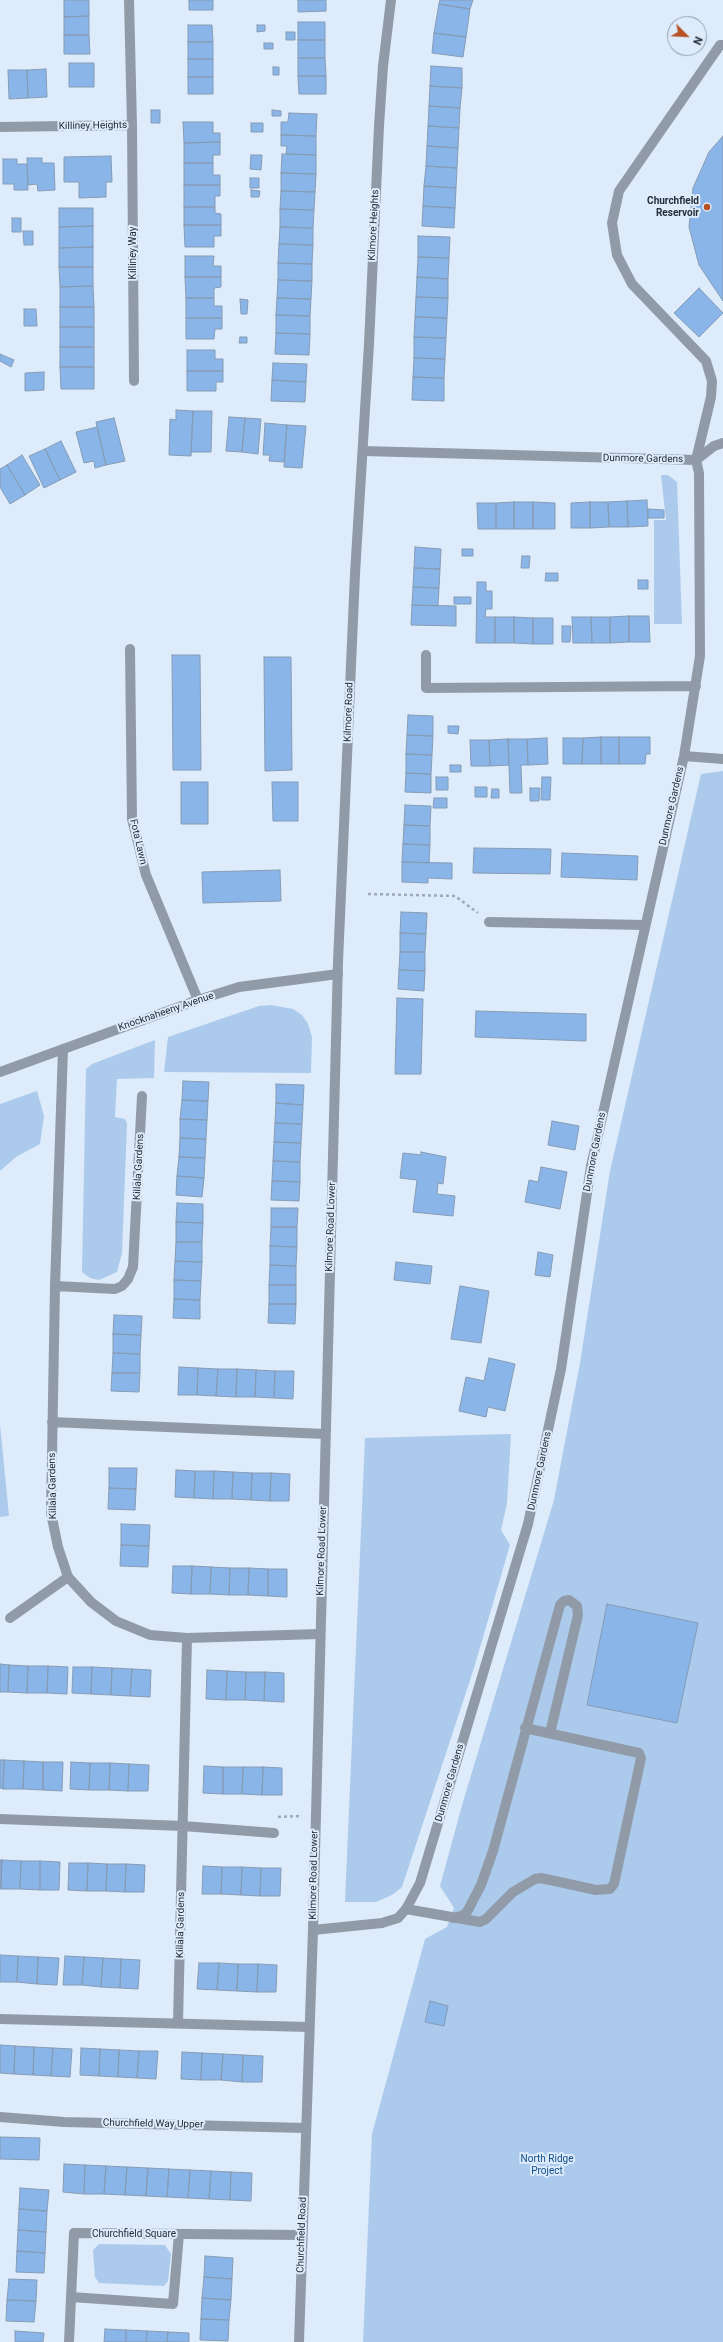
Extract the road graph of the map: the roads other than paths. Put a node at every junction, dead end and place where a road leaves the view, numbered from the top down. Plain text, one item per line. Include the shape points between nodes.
1 (129, 0) edge
2 (391, 0) edge
3 (723, 45) edge
4 (132, 126) junction
5 (0, 127) edge
6 (134, 381) dead end
7 (723, 443) edge
8 (363, 451) junction
9 (696, 460) junction
10 (130, 649) dead end
11 (426, 655) dead end
12 (696, 686) junction
13 (684, 756) junction
14 (723, 759) edge
15 (489, 922) road end
16 (644, 925) junction
17 (338, 974) junction
18 (198, 1000) junction
19 (63, 1049) junction
20 (0, 1072) edge
21 (142, 1096) dead end
22 (55, 1286) junction
23 (52, 1422) junction
24 (325, 1434) junction
25 (68, 1577) junction
26 (10, 1618) dead end
27 (319, 1634) junction
28 (187, 1638) junction
29 (525, 1728) junction
30 (550, 1733) junction
31 (0, 1819) edge
32 (183, 1826) junction
33 (274, 1833) road end
34 (406, 1909) junction
35 (453, 1918) junction
36 (313, 1930) junction
37 (0, 2019) edge
38 (178, 2023) junction
39 (309, 2027) junction
40 (0, 2117) edge
41 (306, 2128) junction
42 (179, 2234) junction
43 (302, 2235) junction
44 (71, 2297) junction
45 (69, 2342) edge
46 (299, 2342) edge

1 - 4 street, Killiney Heights
2 - 8 street, Kilmore Heights via 379,126
3 - 9 street via 720,45 619,191 612,223 617,255 632,284 706,361 712,381 711,397
4 - 5 street, Killiney Heights
4 - 6 street, Killiney Way
7 - 9 street via 714,446
8 - 9 street, Dunmore Gardens
8 - 17 street, Kilmore Road
9 - 12 street, Dunmore Gardens via 699,473 700,626
10 - 18 street, Fota Lawn via 132,819 146,875
11 - 12 street via 426,688
12 - 13 street, Dunmore Gardens
13 - 14 street
13 - 16 street, Dunmore Gardens
15 - 16 street
16 - 34 street, Dunmore Gardens via 591,1166 561,1369 528,1524 420,1883
17 - 18 street, Knocknaheeny Avenue via 239,987
17 - 24 street, Kilmore Road Lower
18 - 19 street, Knocknaheeny Avenue
19 - 20 street, Knocknaheeny Avenue
19 - 22 street, Killala Gardens
21 - 22 street, Killala Gardens via 133,1267 128,1279 115,1289
22 - 23 street, Killala Gardens
23 - 24 street
23 - 25 street, Killala Gardens via 52,1513 58,1547
24 - 27 street, Kilmore Road Lower
25 - 26 street
25 - 28 street, Killala Gardens via 91,1602 116,1621 150,1635
27 - 28 street, Killala Gardens
27 - 36 street, Kilmore Road Lower
28 - 32 street, Killala Gardens
29 - 30 street
29 - 30 street via 560,1605 569,1600 577,1606 578,1615
29 - 35 street via 493,1851 481,1885 467,1912
30 - 35 street via 639,1753 641,1758 614,1884 610,1889 596,1890 536,1879 513,1892 486,1919 473,1922
31 - 32 street
32 - 33 street
32 - 38 street, Killala Gardens
34 - 35 street
34 - 36 street, Dunmore Gardens via 398,1918 382,1923
36 - 39 street, Kilmore Road Lower
37 - 38 street
38 - 39 street
39 - 41 street, Kilmore Road Lower
40 - 41 street, Churchfield Way Upper via 64,2122
41 - 43 street, Churchfield Road
42 - 43 street, Churchfield Square
42 - 44 street, Churchfield Square via 74,2233
42 - 44 street via 173,2304
43 - 46 street, Churchfield Road
44 - 45 street, Churchfield Square

